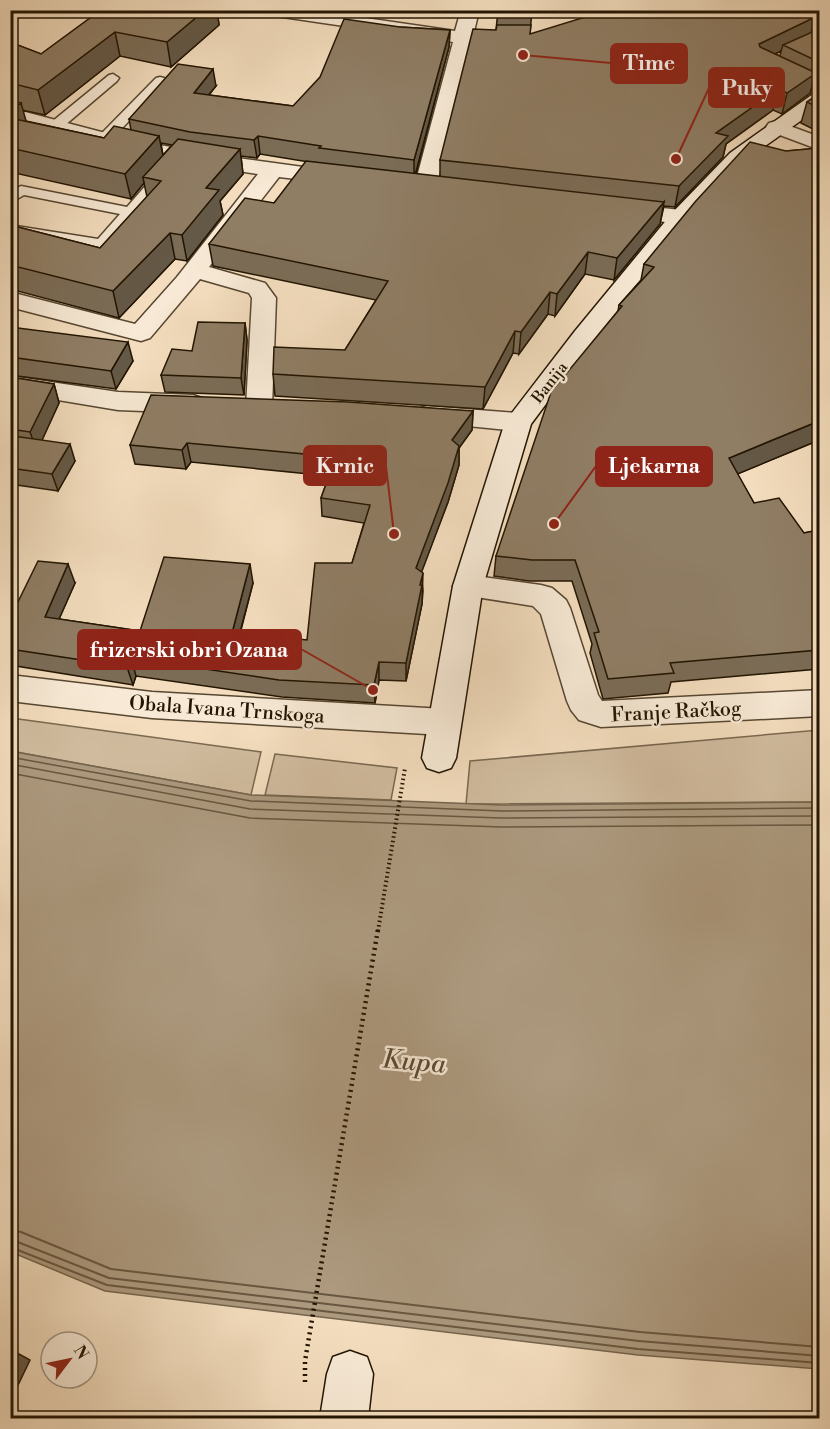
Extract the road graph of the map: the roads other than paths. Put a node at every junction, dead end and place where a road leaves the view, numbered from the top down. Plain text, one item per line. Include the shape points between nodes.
1 (269, 10) edge
2 (470, 10) edge
3 (529, 37) edge
4 (463, 38) junction
5 (772, 69) edge
6 (113, 78) dead end
7 (160, 81) edge
8 (819, 91) edge
9 (819, 98) edge
10 (10, 114) edge
11 (776, 127) junction
12 (52, 128) junction
13 (104, 139) junction
14 (819, 144) edge
15 (179, 156) junction
16 (272, 171) junction
17 (354, 180) edge
18 (401, 185) edge
19 (424, 188) junction
20 (448, 191) edge
21 (10, 199) edge
22 (599, 208) edge
23 (131, 212) junction
24 (681, 217) junction
25 (10, 229) edge
26 (195, 270) junction
27 (10, 299) edge
28 (10, 384) edge
29 (406, 414) edge
30 (519, 422) junction
31 (468, 586) junction
32 (10, 688) edge
33 (819, 703) edge
34 (444, 722) junction
35 (439, 758) dead end
36 (350, 1374) dead end
37 (344, 1419) edge

1 - 4 street
2 - 4 street
3 - 4 street
4 - 19 street
5 - 8 lane
6 - 12 lane
7 - 13 lane
9 - 11 street, Banija
10 - 12 street
11 - 14 street
11 - 24 street, Banija via 737,157
12 - 13 street
13 - 15 street
15 - 16 street
15 - 23 lane
16 - 17 street
16 - 26 street
18 - 19 street
19 - 20 street
21 - 23 lane via 21,190
22 - 24 street
23 - 25 lane via 102,244
24 - 30 street, Banija
26 - 27 street via 141,333
26 - 28 street via 257,288 264,298 250,406 118,401
29 - 30 street
30 - 31 street, Banija
31 - 33 street, Franje Račkog via 541,596 555,608 583,701 591,711 600,714
31 - 34 street, Banija
32 - 34 street, Obala Ivana Trnskoga via 152,705
34 - 35 street, Banija
36 - 37 street

